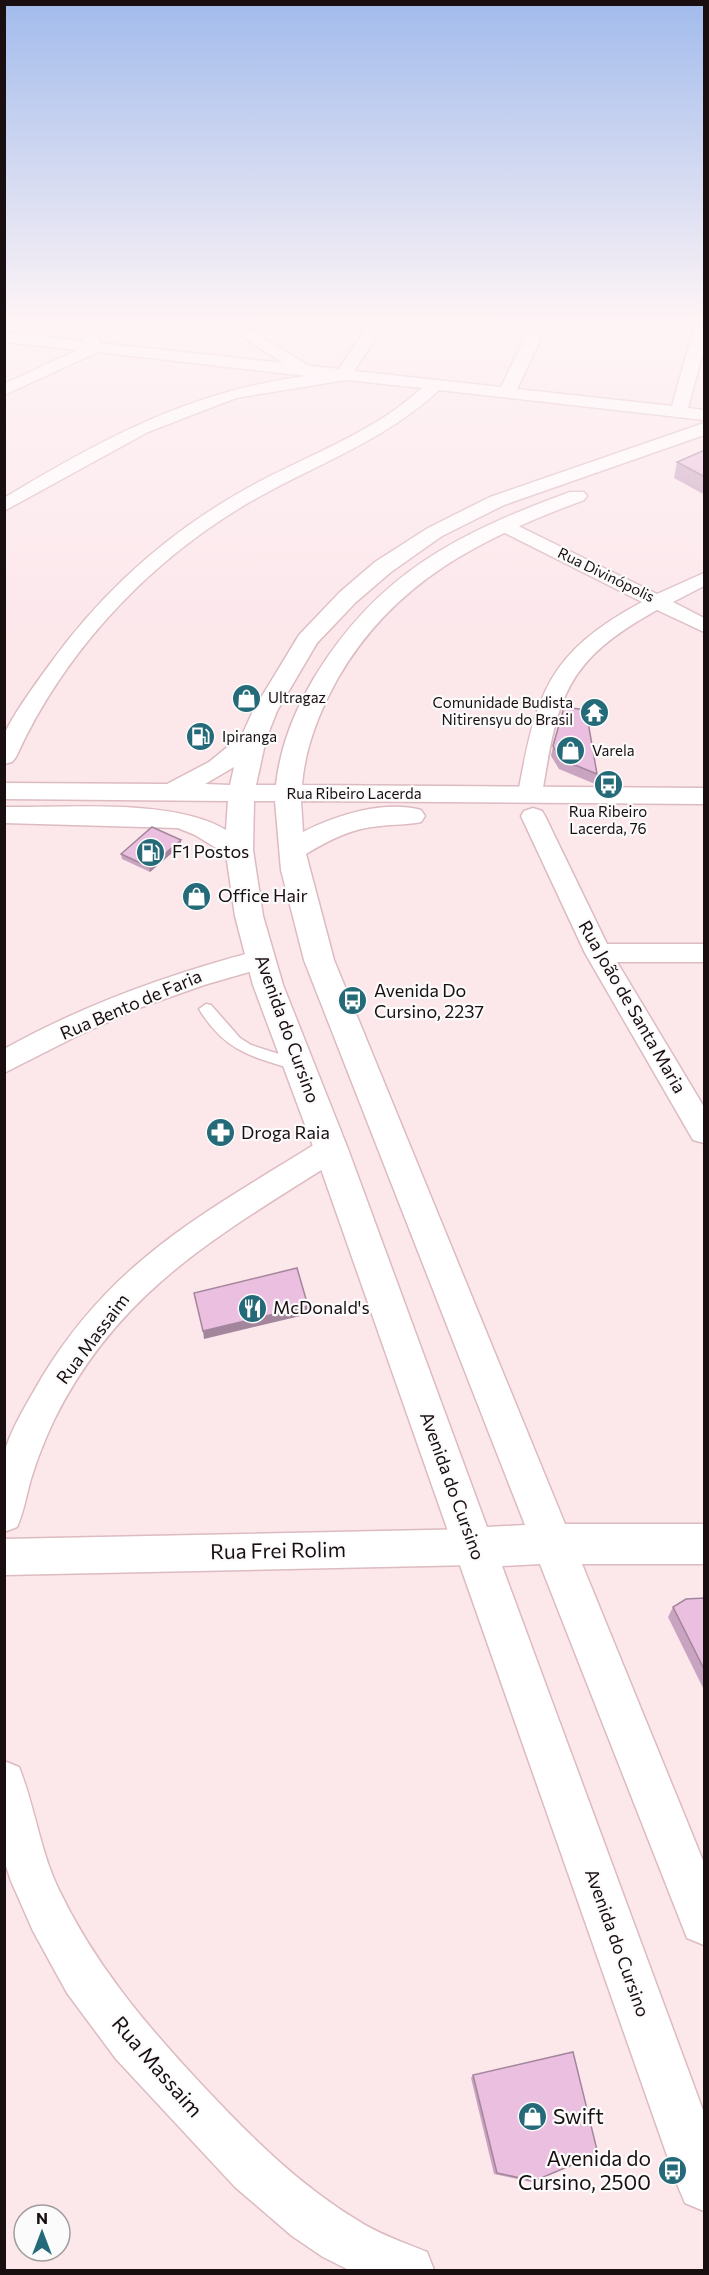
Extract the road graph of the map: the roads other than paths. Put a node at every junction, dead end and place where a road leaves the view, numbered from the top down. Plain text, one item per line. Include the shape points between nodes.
1 (146, 427) edge
2 (380, 427) edge
3 (681, 427) edge
4 (705, 429) edge
5 (678, 438) junction
6 (705, 447) edge
7 (629, 476) dead end
8 (597, 488) dead end
9 (4, 506) edge
10 (506, 526) junction
11 (705, 579) edge
12 (658, 601) junction
13 (705, 626) edge
14 (253, 739) junction
15 (297, 744) junction
16 (4, 757) edge
17 (4, 791) edge
18 (168, 794) junction
19 (241, 794) junction
20 (384, 795) junction
21 (705, 796) edge
22 (531, 805) junction
23 (4, 815) edge
24 (705, 817) edge
25 (291, 821) junction
26 (239, 850) junction
27 (598, 953) junction
28 (705, 953) edge
29 (261, 959) junction
30 (206, 1009) dead end
31 (4, 1063) edge
32 (299, 1066) junction
33 (705, 1132) edge
34 (331, 1149) junction
35 (4, 1515) edge
36 (551, 1544) junction
37 (705, 1544) edge
38 (474, 1547) junction
39 (4, 1557) edge
40 (4, 1782) edge
41 (705, 1921) edge
42 (705, 2184) edge
43 (409, 2271) edge

1 - 9 street via 97,450
2 - 16 street via 208,519 134,576 82,631 42,689
3 - 5 main road
4 - 5 main road, Avenida do Cursino
5 - 14 main road, Avenida do Cursino via 497,501 435,532 383,567 306,640
6 - 7 main road
8 - 10 main road
10 - 12 street, Rua Divinópolis
10 - 15 main road via 421,571 379,609 342,651 307,716
11 - 12 street
12 - 13 street, Rua Divinópolis
12 - 22 street via 611,629 561,680 552,696 539,743
14 - 18 main road via 218,767
14 - 19 main road, Avenida do Cursino
15 - 20 main road via 322,773 344,784
15 - 25 main road via 290,779
17 - 18 main road, Rua Ribeiro Lacerda
18 - 19 main road, Rua Ribeiro Lacerda
19 - 25 main road, Rua Ribeiro Lacerda
19 - 26 main road, Avenida do Cursino
20 - 22 main road, Rua Ribeiro Lacerda
20 - 25 main road
21 - 22 main road, Rua Ribeiro Lacerda
22 - 24 main road, Rua Ribeiro Lacerda
22 - 25 main road, Rua Ribeiro Lacerda via 380,816 331,827
22 - 27 street, Rua João de Santa Maria
23 - 26 main road via 182,820
25 - 26 main road
25 - 36 main road via 302,900 319,960
26 - 29 main road, Avenida do Cursino via 249,915
27 - 28 street
27 - 33 street, Rua João de Santa Maria
29 - 31 street, Rua Bento de Faria via 206,973 120,1006
29 - 32 main road, Avenida do Cursino
30 - 32 lane via 240,1045
32 - 34 main road, Avenida do Cursino
34 - 35 street, Rua Massaim via 167,1256 116,1303 67,1368 48,1401 16,1470
34 - 38 main road, Avenida do Cursino
36 - 37 main road, Rua Frei Rolim
36 - 38 main road, Rua Frei Rolim
36 - 41 main road
38 - 39 street, Rua Frei Rolim
38 - 42 main road, Avenida do Cursino
40 - 43 street, Rua Massaim via 29,1871 74,1961 128,2038 285,2201 338,2238

